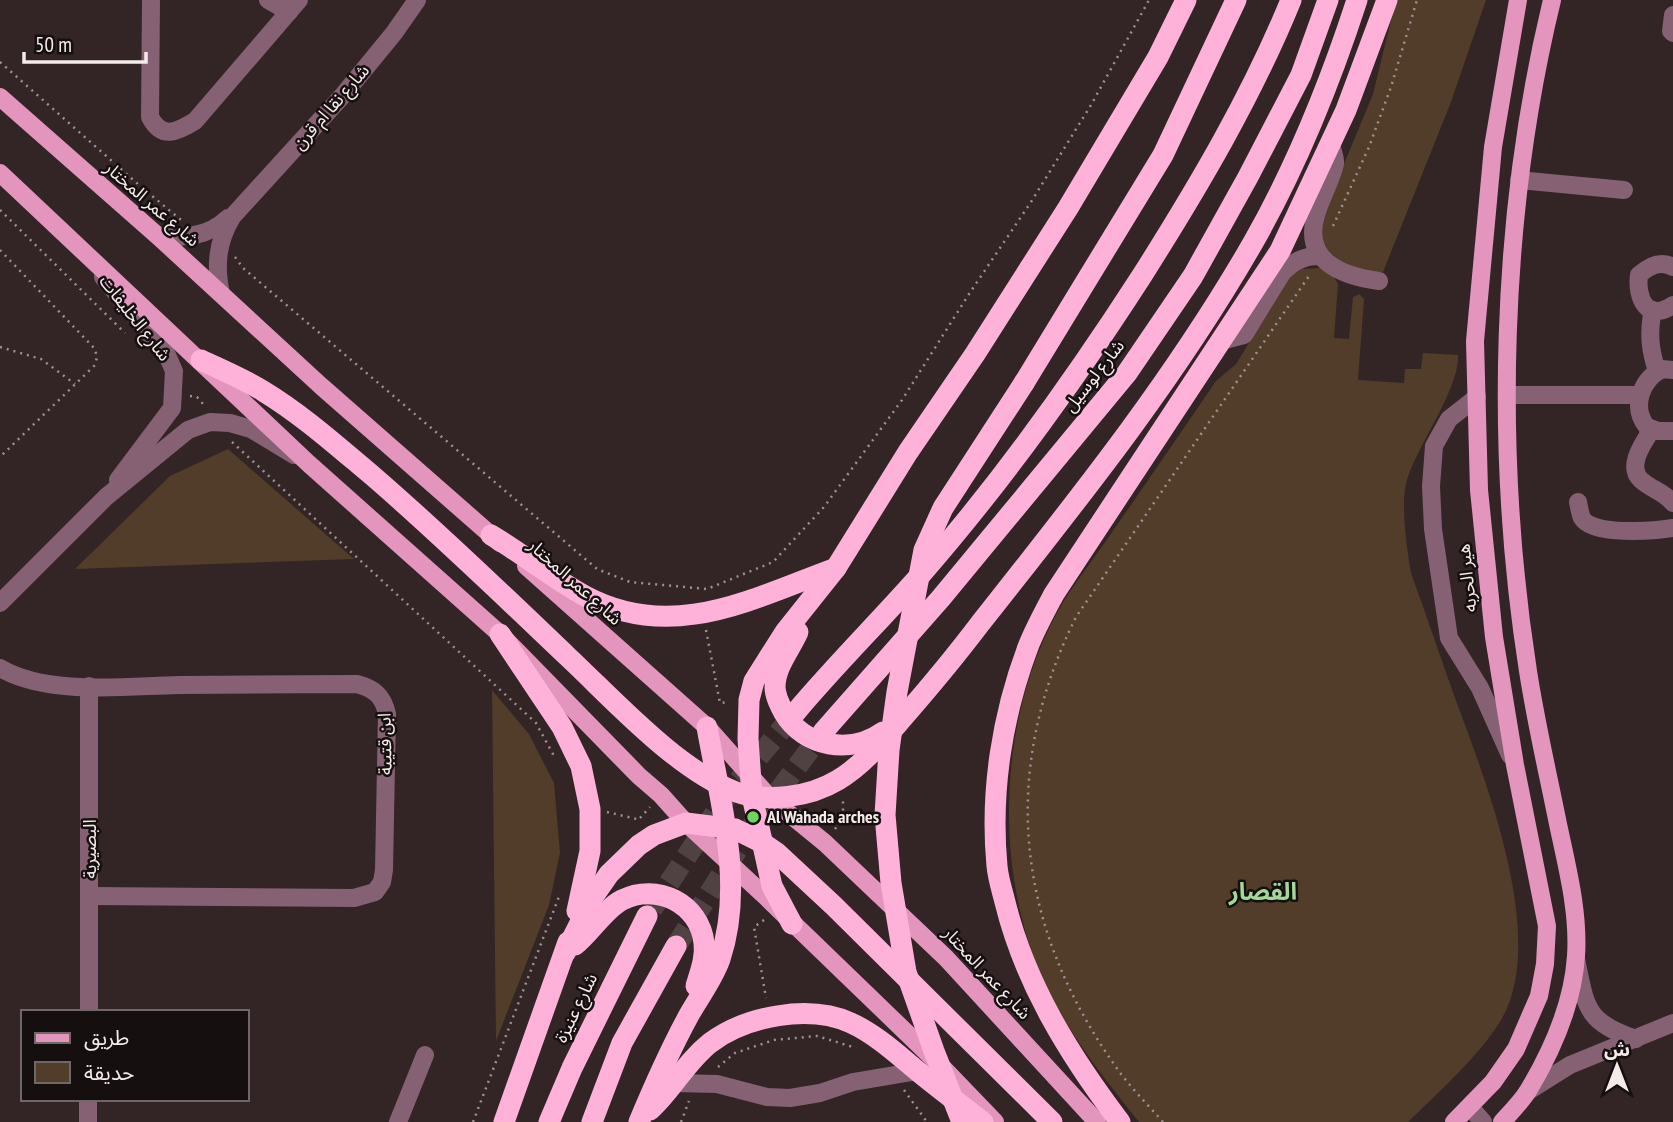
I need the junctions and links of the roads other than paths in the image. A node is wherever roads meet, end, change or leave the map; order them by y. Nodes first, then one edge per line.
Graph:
1 (151, 0) edge
2 (268, 0) edge
3 (416, 0) edge
4 (1186, 0) edge
5 (1236, 0) edge
6 (1291, 0) edge
7 (1328, 0) edge
8 (1357, 0) edge
9 (1387, 0) edge
10 (1552, 0) edge
11 (294, 6) edge
12 (1517, 7) edge
13 (1673, 15) edge
14 (1547, 20) junction
15 (1673, 33) edge
16 (0, 97) edge
17 (1331, 143) junction
18 (0, 173) edge
19 (1519, 180) junction
20 (1624, 190) dead end
21 (238, 209) junction
22 (159, 237) junction
23 (81, 248) junction
24 (1319, 256) junction
25 (1673, 267) edge
26 (1380, 281) dead end
27 (221, 294) junction
28 (1673, 305) edge
29 (1653, 310) junction
30 (1221, 341) junction
31 (201, 360) junction
32 (1665, 371) edge
33 (1508, 395) junction
34 (1640, 395) junction
35 (1477, 397) junction
36 (1652, 429) junction
37 (1673, 431) edge
38 (309, 464) junction
39 (106, 497) junction
40 (1578, 502) dead end
41 (1673, 503) edge
42 (1673, 528) edge
43 (491, 535) junction
44 (836, 568) junction
45 (813, 598) junction
46 (0, 603) edge
47 (500, 634) junction
48 (0, 668) edge
49 (89, 686) junction
50 (795, 713) tunnel mouth
51 (902, 719) junction
52 (706, 727) junction
53 (823, 732) tunnel mouth
54 (1515, 765) junction
55 (719, 784) junction
56 (757, 791) junction
57 (686, 823) junction
58 (726, 827) junction
59 (761, 842) junction
60 (729, 863) junction
61 (90, 897) junction
62 (647, 916) tunnel mouth
63 (792, 924) junction
64 (676, 946) tunnel mouth
65 (565, 953) junction
66 (1576, 958) junction
67 (89, 1010) edge
68 (687, 1018) junction
69 (1673, 1023) edge
70 (1636, 1039) junction
71 (425, 1055) dead end
72 (918, 1071) junction
73 (675, 1083) junction
74 (1527, 1092) junction
75 (88, 1101) edge
76 (1470, 1107) junction
77 (640, 1120) edge
78 (88, 1122) edge
79 (398, 1122) edge
80 (504, 1122) edge
81 (549, 1122) edge
82 (592, 1122) edge
83 (962, 1122) edge
84 (983, 1122) edge
85 (995, 1122) edge
86 (1052, 1122) edge
87 (1097, 1122) edge
88 (1120, 1122) edge
89 (1454, 1122) edge
90 (1483, 1122) edge
91 (1502, 1122) edge

1 - 11 street
2 - 11 street
3 - 21 street, شارع نقا ام قرن
4 - 44 highway
5 - 83 highway, bridge
6 - 50 highway, شارع لوسيل
7 - 53 highway, شارع لوسيل
8 - 51 highway
9 - 17 highway
10 - 14 main road
12 - 14 main road
12 - 35 main road, هير الحربه
13 - 15 street
14 - 19 main road
16 - 22 main road, شارع عمر المختار
17 - 24 street
17 - 30 highway
18 - 23 main road
19 - 20 street
19 - 33 main road
21 - 22 street, شارع نقا ام قرن
21 - 27 street, شارع نقا ام قرن
22 - 27 main road, شارع عمر المختار
23 - 31 main road
23 - 39 street, شارع الخليفات
24 - 26 street
24 - 30 street
25 - 29 street
27 - 43 main road, شارع عمر المختار
28 - 29 street
29 - 32 street
30 - 88 highway
31 - 38 main road
31 - 55 highway
32 - 34 street
33 - 34 street
33 - 35 main road
33 - 66 main road
34 - 36 street
35 - 54 main road, هير الحربه
35 - 54 street
36 - 37 street
36 - 41 street
38 - 39 street
38 - 47 main road
39 - 46 street
40 - 42 street
43 - 44 highway
43 - 52 main road, شارع عمر المختار
44 - 45 highway
45 - 51 highway
45 - 56 highway
47 - 57 main road
47 - 65 highway
48 - 49 street, ابن قتيبة
49 - 61 street, البصيرية
49 - 61 street, ابن قتيبة
51 - 56 highway
52 - 55 highway
52 - 56 main road, شارع عمر المختار
54 - 76 main road, هير الحربه
55 - 56 highway
55 - 58 highway
56 - 59 highway
56 - 87 main road, شارع عمر المختار
57 - 58 highway
57 - 60 main road
57 - 65 highway
58 - 59 highway
58 - 60 highway
59 - 63 highway
59 - 86 highway
60 - 63 main road
60 - 68 highway
61 - 67 street, البصيرية
62 - 81 highway, شارع عنيزة
63 - 85 main road
64 - 82 highway
65 - 68 highway
65 - 80 highway
66 - 70 street
66 - 74 main road
68 - 77 highway
69 - 70 street
70 - 74 street
71 - 79 street
72 - 73 street
72 - 73 highway
72 - 84 highway
73 - 77 highway
74 - 91 main road
75 - 78 street
76 - 89 main road, هير الحربه
76 - 90 street

